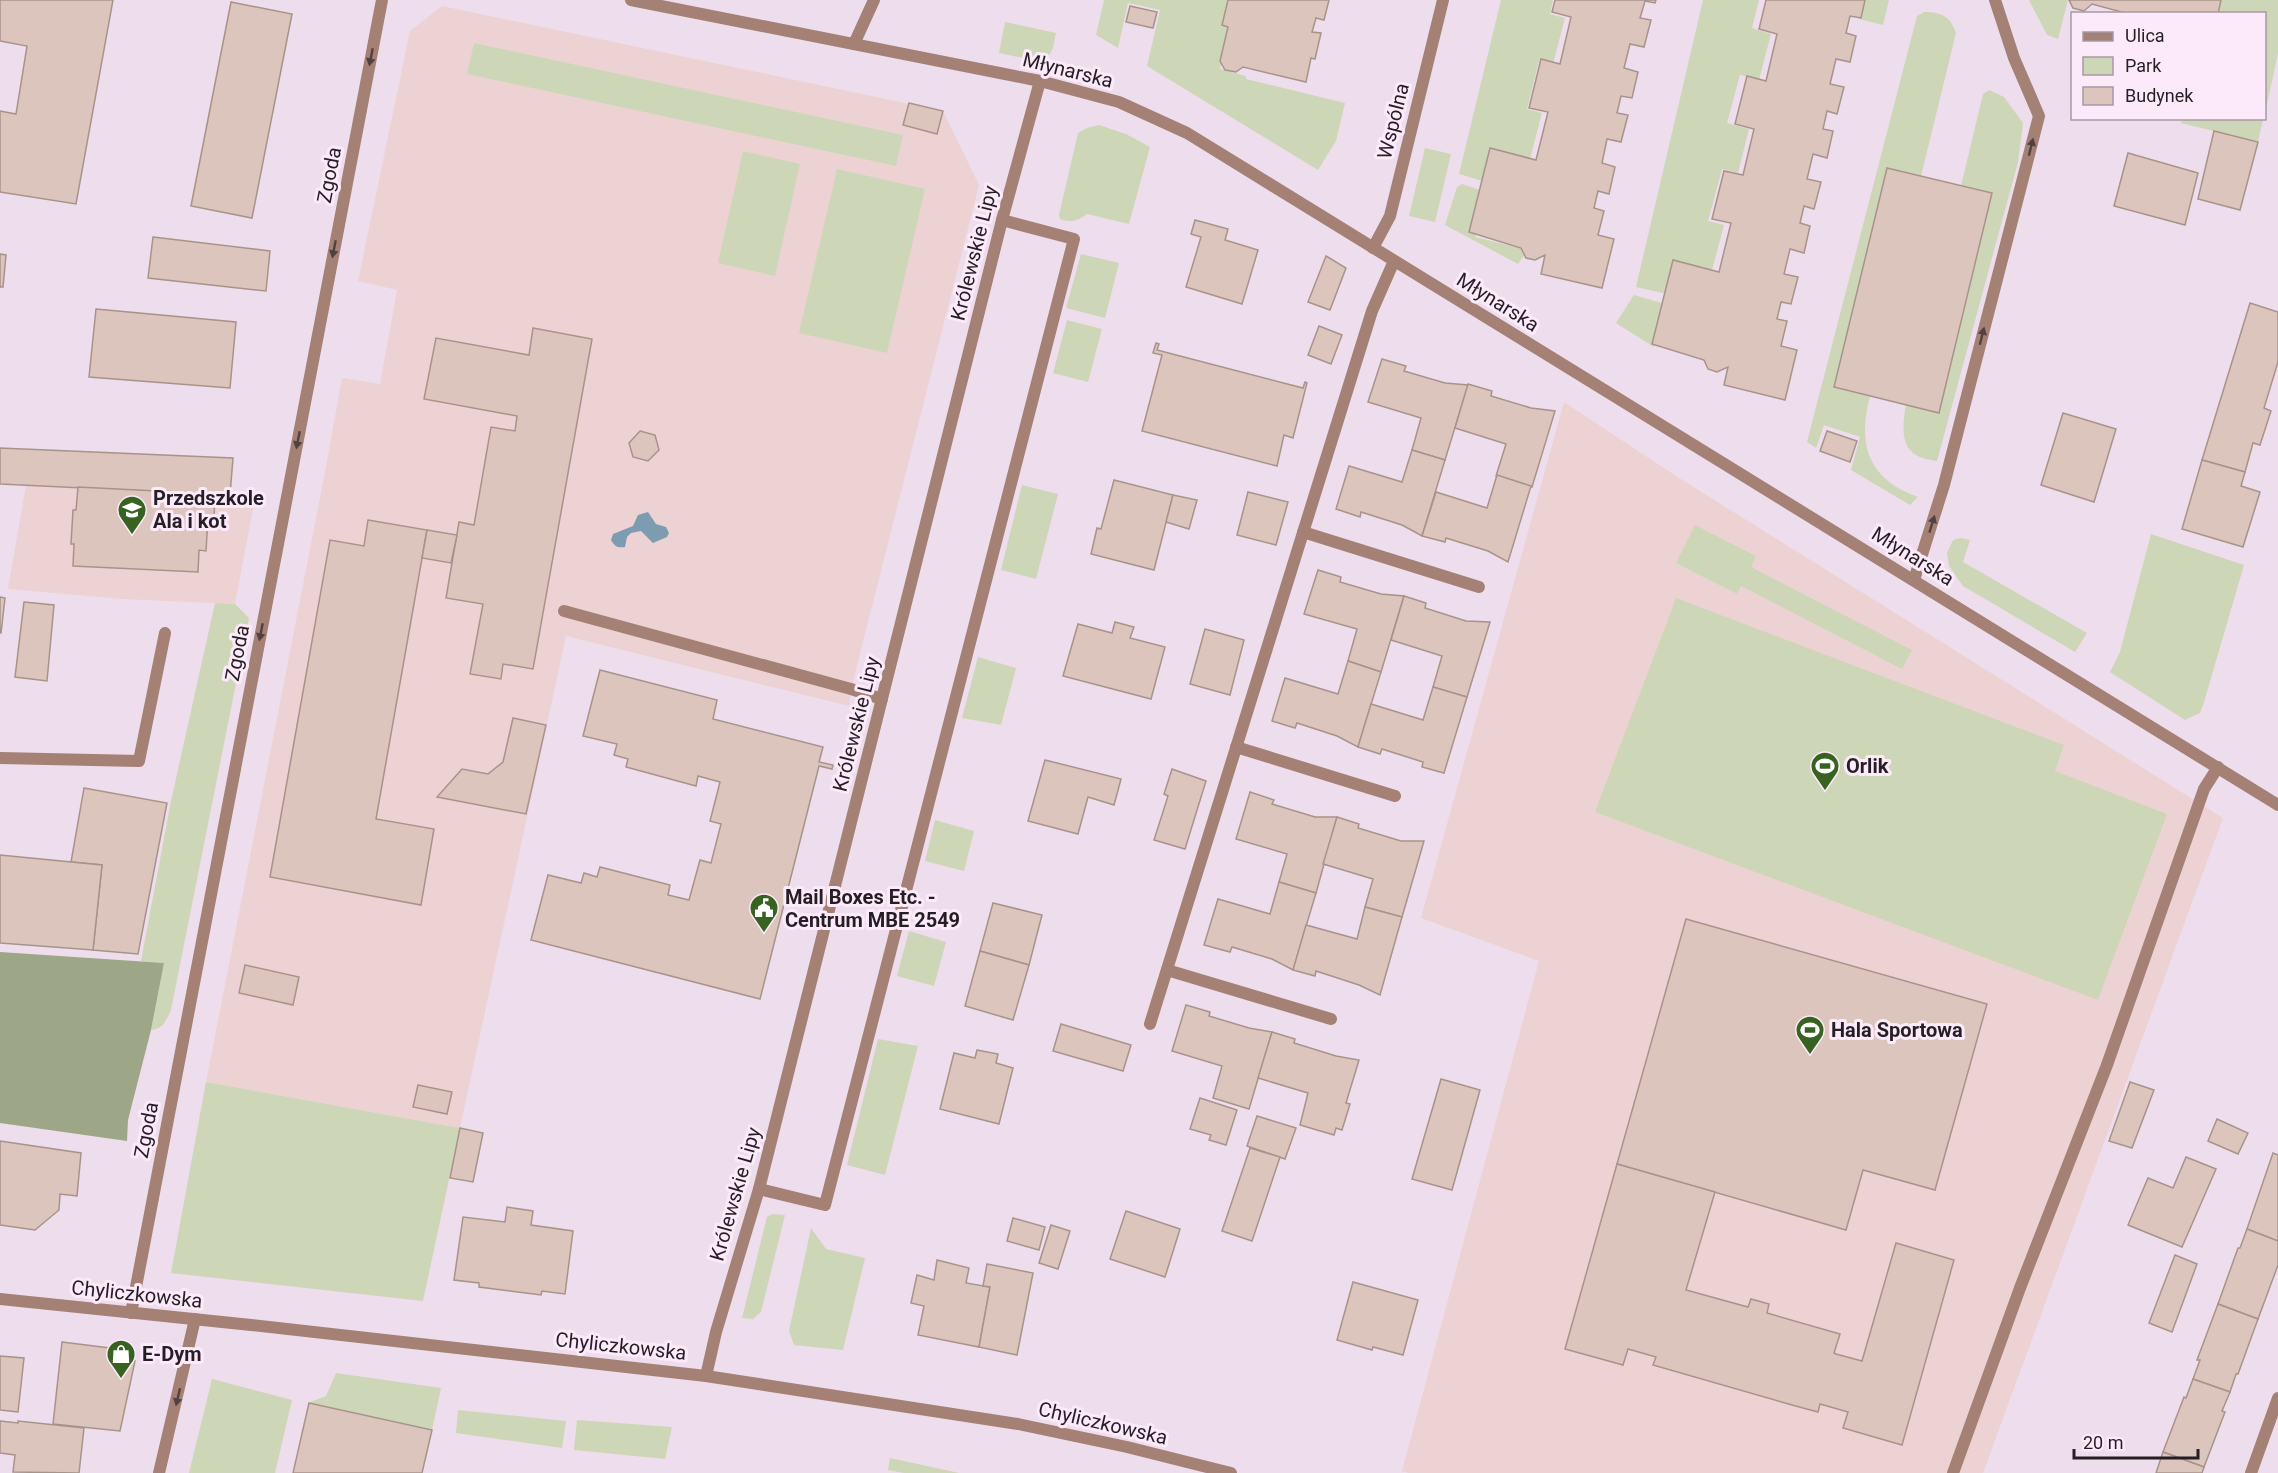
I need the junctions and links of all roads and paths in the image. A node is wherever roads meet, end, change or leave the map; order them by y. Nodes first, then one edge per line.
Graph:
1 (382, 0) edge
2 (632, 0) edge
3 (874, 0) edge
4 (1443, 0) edge
5 (1995, 0) edge
6 (854, 44) junction
7 (1040, 81) junction
8 (1002, 220) junction
9 (1373, 248) junction
10 (1394, 261) junction
11 (1304, 532) junction
12 (1914, 580) junction
13 (1479, 587) dead end
14 (564, 611) dead end
15 (165, 633) dead end
16 (882, 699) junction
17 (1236, 747) junction
18 (0, 758) edge
19 (2218, 767) junction
20 (1395, 796) dead end
21 (2278, 805) edge
22 (1167, 970) junction
23 (1331, 1019) dead end
24 (1150, 1024) dead end
25 (759, 1189) junction
26 (0, 1299) edge
27 (131, 1313) junction
28 (195, 1319) junction
29 (706, 1376) junction
30 (2278, 1398) edge
31 (159, 1473) edge
32 (1231, 1473) edge
33 (1953, 1473) edge
34 (2251, 1473) edge

1 -> 27 street, Zgoda
2 - 6 street, Młynarska
3 - 6 street
4 - 9 street, Wspólna
12 -> 5 street
6 - 7 street, Młynarska
7 - 8 street, Królewskie Lipy
7 - 9 street, Młynarska
8 - 16 street, Królewskie Lipy
8 - 25 street
9 - 10 street, Młynarska
10 - 11 street
10 - 12 street, Młynarska
11 - 13 street
11 - 17 street
12 - 19 street, Młynarska
14 - 16 street
15 - 18 street
16 - 25 street, Królewskie Lipy
17 - 20 street
17 - 22 street
19 - 21 street, Młynarska
19 - 33 street
22 - 23 street
22 - 24 street
25 - 29 street, Królewskie Lipy
26 - 27 street, Chyliczkowska
27 - 28 street, Chyliczkowska
28 - 29 street, Chyliczkowska
28 -> 31 street
29 - 32 street, Chyliczkowska
30 - 34 street

